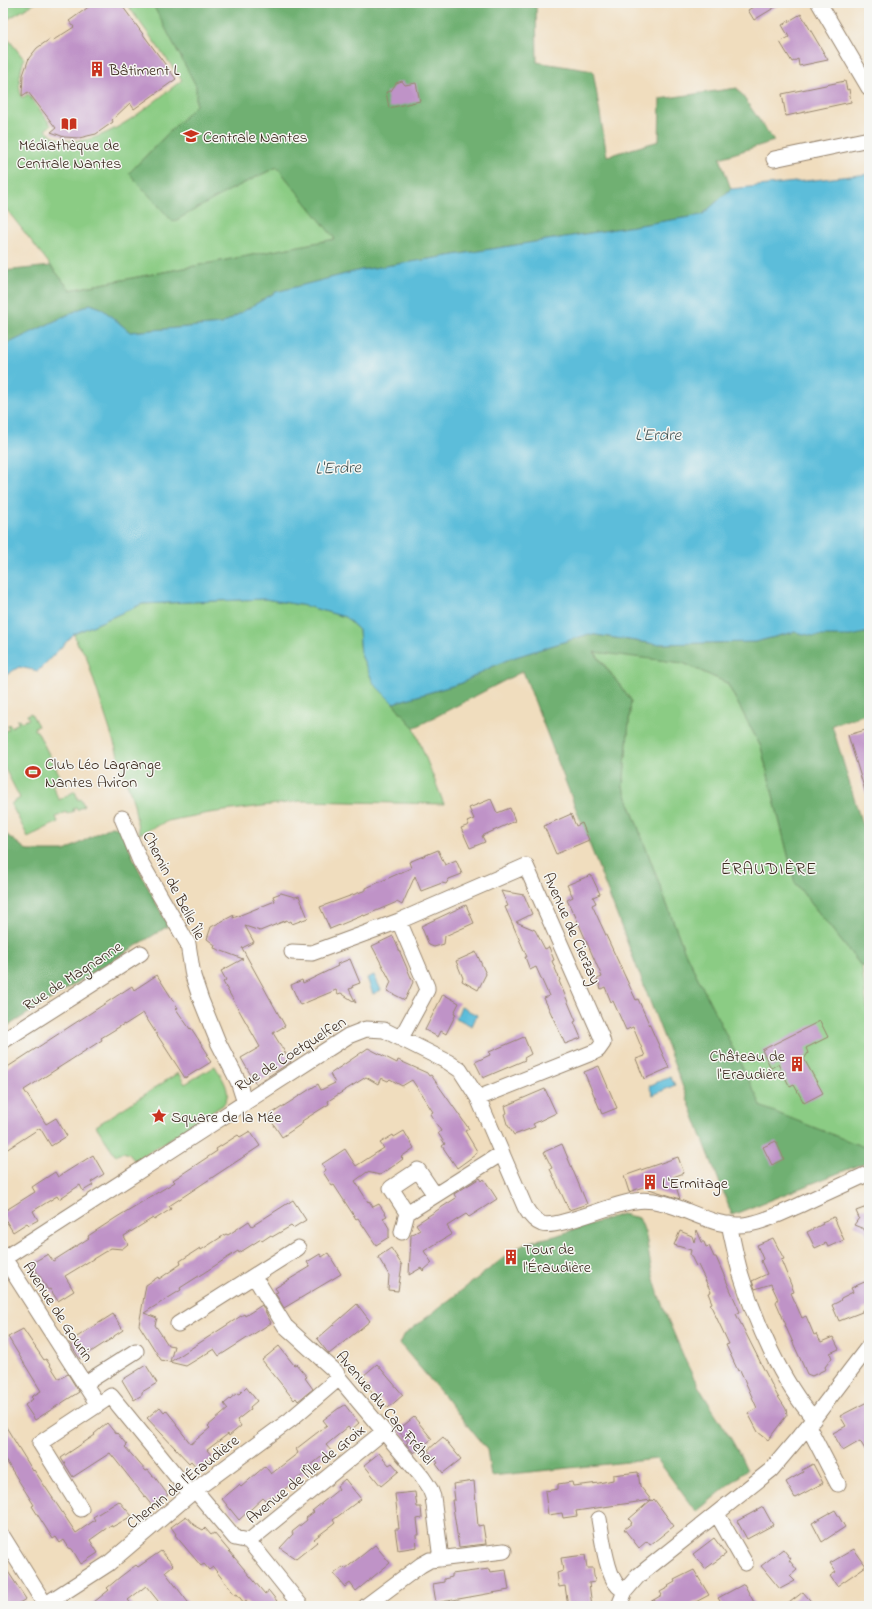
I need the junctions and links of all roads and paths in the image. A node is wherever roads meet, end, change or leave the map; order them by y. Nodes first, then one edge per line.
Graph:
1 (819, 3) edge
2 (869, 88) edge
3 (869, 139) edge
4 (774, 159) dead end
5 (122, 818) dead end
6 (399, 921) junction
7 (292, 952) dead end
8 (141, 953) dead end
9 (401, 1038) junction
10 (3, 1041) edge
11 (478, 1098) junction
12 (245, 1103) junction
13 (502, 1153) junction
14 (869, 1173) edge
15 (435, 1195) junction
16 (408, 1213) junction
17 (729, 1224) junction
18 (402, 1232) dead end
19 (298, 1248) dead end
20 (4, 1258) edge
21 (254, 1276) junction
22 (178, 1324) dead end
23 (869, 1346) edge
24 (136, 1351) dead end
25 (339, 1378) junction
26 (84, 1384) junction
27 (98, 1405) junction
28 (811, 1423) junction
29 (383, 1432) junction
30 (838, 1484) dead end
31 (193, 1492) junction
32 (81, 1509) dead end
33 (717, 1514) junction
34 (599, 1519) dead end
35 (3, 1537) edge
36 (249, 1541) junction
37 (504, 1551) dead end
38 (441, 1559) junction
39 (745, 1563) dead end
40 (625, 1591) junction
41 (45, 1606) edge
42 (301, 1606) edge
43 (366, 1606) edge
44 (619, 1606) edge

1 - 2 street
3 - 4 street
5 - 12 street, Chemin de Belle Île
6 - 7 street, Avenue de Cierzay
6 - 9 street
6 - 11 street, Avenue de Cierzay
8 - 10 street, Rue de Magnanne
9 - 11 street, Rue de Coetquelfen
9 - 12 street, Rue de Coetquelfen
11 - 13 street, Rue de Coetquelfen
12 - 20 street, Rue de Coetquelfen
13 - 15 street
13 - 17 street, Rue de Coetquelfen
14 - 17 street
15 - 16 street
15 - 16 street
16 - 18 street
17 - 28 street
19 - 21 street
20 - 26 street, Avenue de Gourin
21 - 22 street
21 - 25 street, Avenue du Cap Fréhel
23 - 28 street
24 - 26 street, Avenue de Gourin
25 - 29 street, Avenue du Cap Fréhel
25 - 31 street, Chemin de l'Éraudière
26 - 27 street, Avenue de Gourin
27 - 31 street
27 - 32 street
28 - 30 street
28 - 33 street
29 - 36 street, Avenue de l'Île de Groix
29 - 38 street, Avenue du Cap Fréhel
31 - 36 street
31 - 41 street, Chemin de l'Éraudière
33 - 39 street
33 - 40 street
34 - 40 street
35 - 41 street
36 - 42 street
37 - 38 street
38 - 43 street
40 - 44 street

